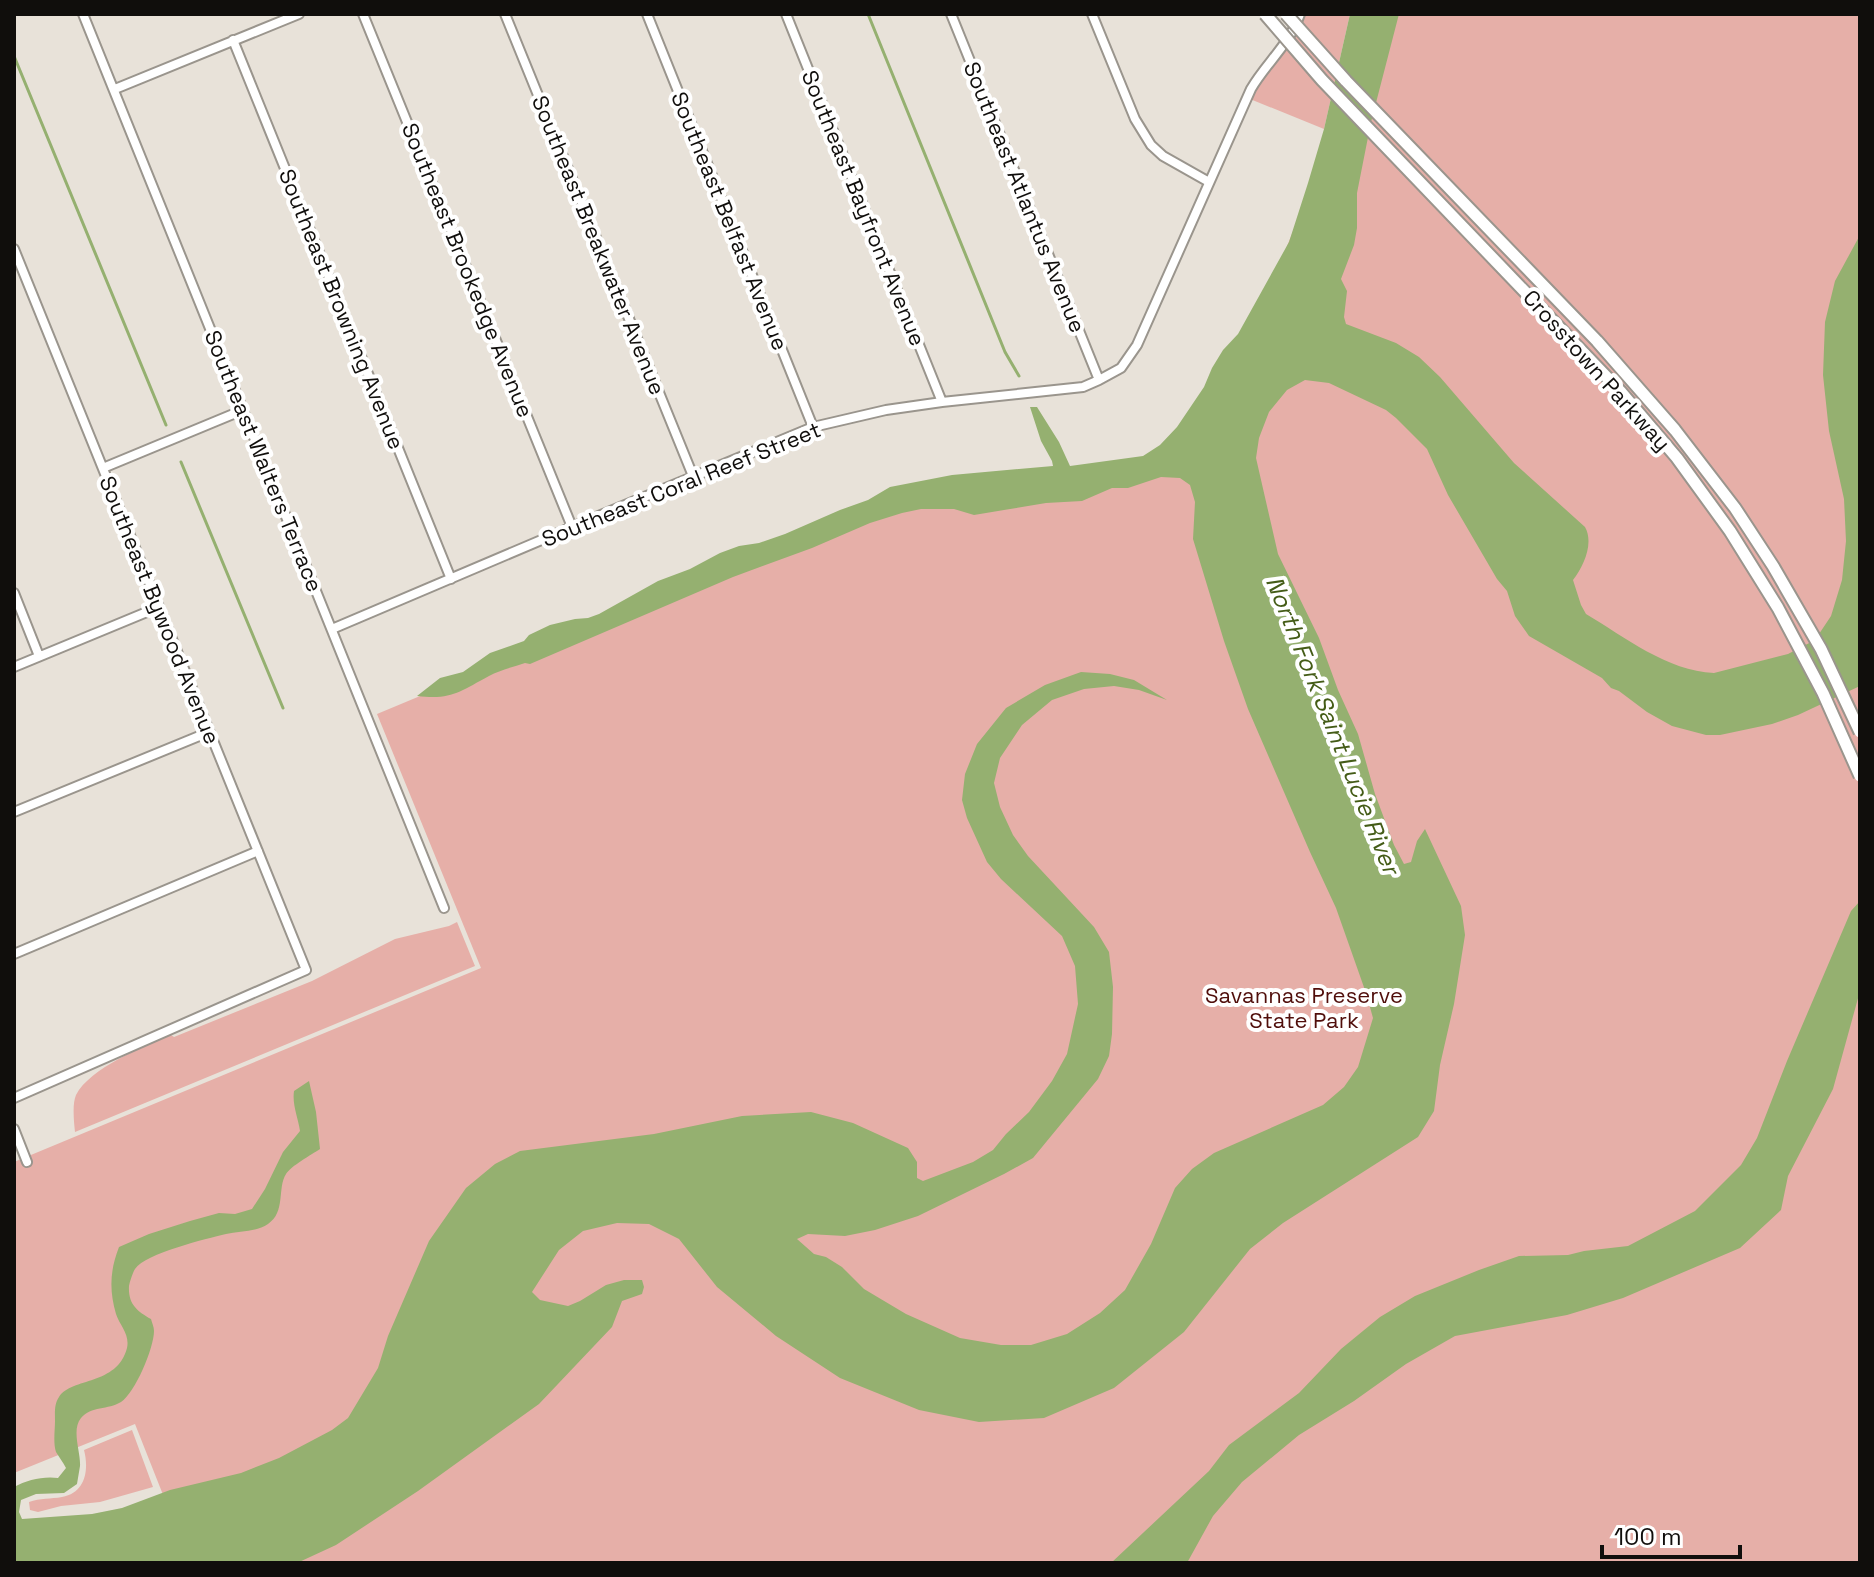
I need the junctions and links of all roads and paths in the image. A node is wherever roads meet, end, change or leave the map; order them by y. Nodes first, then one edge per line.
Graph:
1 (83, 14) edge
2 (299, 14) edge
3 (363, 14) edge
4 (505, 14) edge
5 (647, 14) edge
6 (786, 14) edge
7 (951, 14) edge
8 (1092, 14) edge
9 (1265, 14) edge
10 (1286, 14) edge
11 (1300, 14) edge
12 (233, 40) junction
13 (115, 89) junction
14 (1209, 182) junction
15 (14, 249) edge
16 (1099, 380) junction
17 (942, 402) junction
18 (243, 410) junction
19 (813, 427) junction
20 (103, 468) junction
21 (693, 476) junction
22 (572, 527) junction
23 (451, 579) junction
24 (14, 593) edge
25 (159, 607) junction
26 (332, 629) junction
27 (39, 656) junction
28 (14, 667) edge
29 (209, 732) junction
30 (1860, 732) edge
31 (1860, 776) edge
32 (14, 812) edge
33 (258, 851) junction
34 (444, 908) dead end
35 (14, 954) edge
36 (14, 1098) edge
37 (14, 1129) edge
38 (27, 1162) dead end

1 - 13 street, Southeast Walters Terrace
2 - 12 street
3 - 22 street, Southeast Brookedge Avenue
4 - 21 street, Southeast Breakwater Avenue
5 - 19 street, Southeast Belfast Avenue
6 - 17 street, Southeast Bayfront Avenue
7 - 16 street, Southeast Atlantus Avenue
8 - 14 street
9 - 31 main road, Crosstown Parkway, bridge
10 - 30 main road, Crosstown Parkway, bridge
11 - 14 street, Southeast Coral Reef Street
12 - 13 street
12 - 23 street, Southeast Browning Avenue
13 - 18 street, Southeast Walters Terrace
14 - 16 street, Southeast Coral Reef Street
15 - 20 street, Southeast Bywood Avenue
16 - 17 street, Southeast Coral Reef Street
17 - 19 street, Southeast Coral Reef Street
18 - 20 street
18 - 26 street, Southeast Walters Terrace
19 - 21 street, Southeast Coral Reef Street
20 - 25 street, Southeast Bywood Avenue
21 - 22 street, Southeast Coral Reef Street
22 - 23 street, Southeast Coral Reef Street
23 - 26 street, Southeast Coral Reef Street
24 - 27 street
25 - 27 street
25 - 29 street, Southeast Bywood Avenue
26 - 34 street, Southeast Walters Terrace
27 - 28 street
29 - 32 street
29 - 33 street, Southeast Bywood Avenue
33 - 35 street
33 - 36 street, Southeast Bywood Avenue
37 - 38 street

